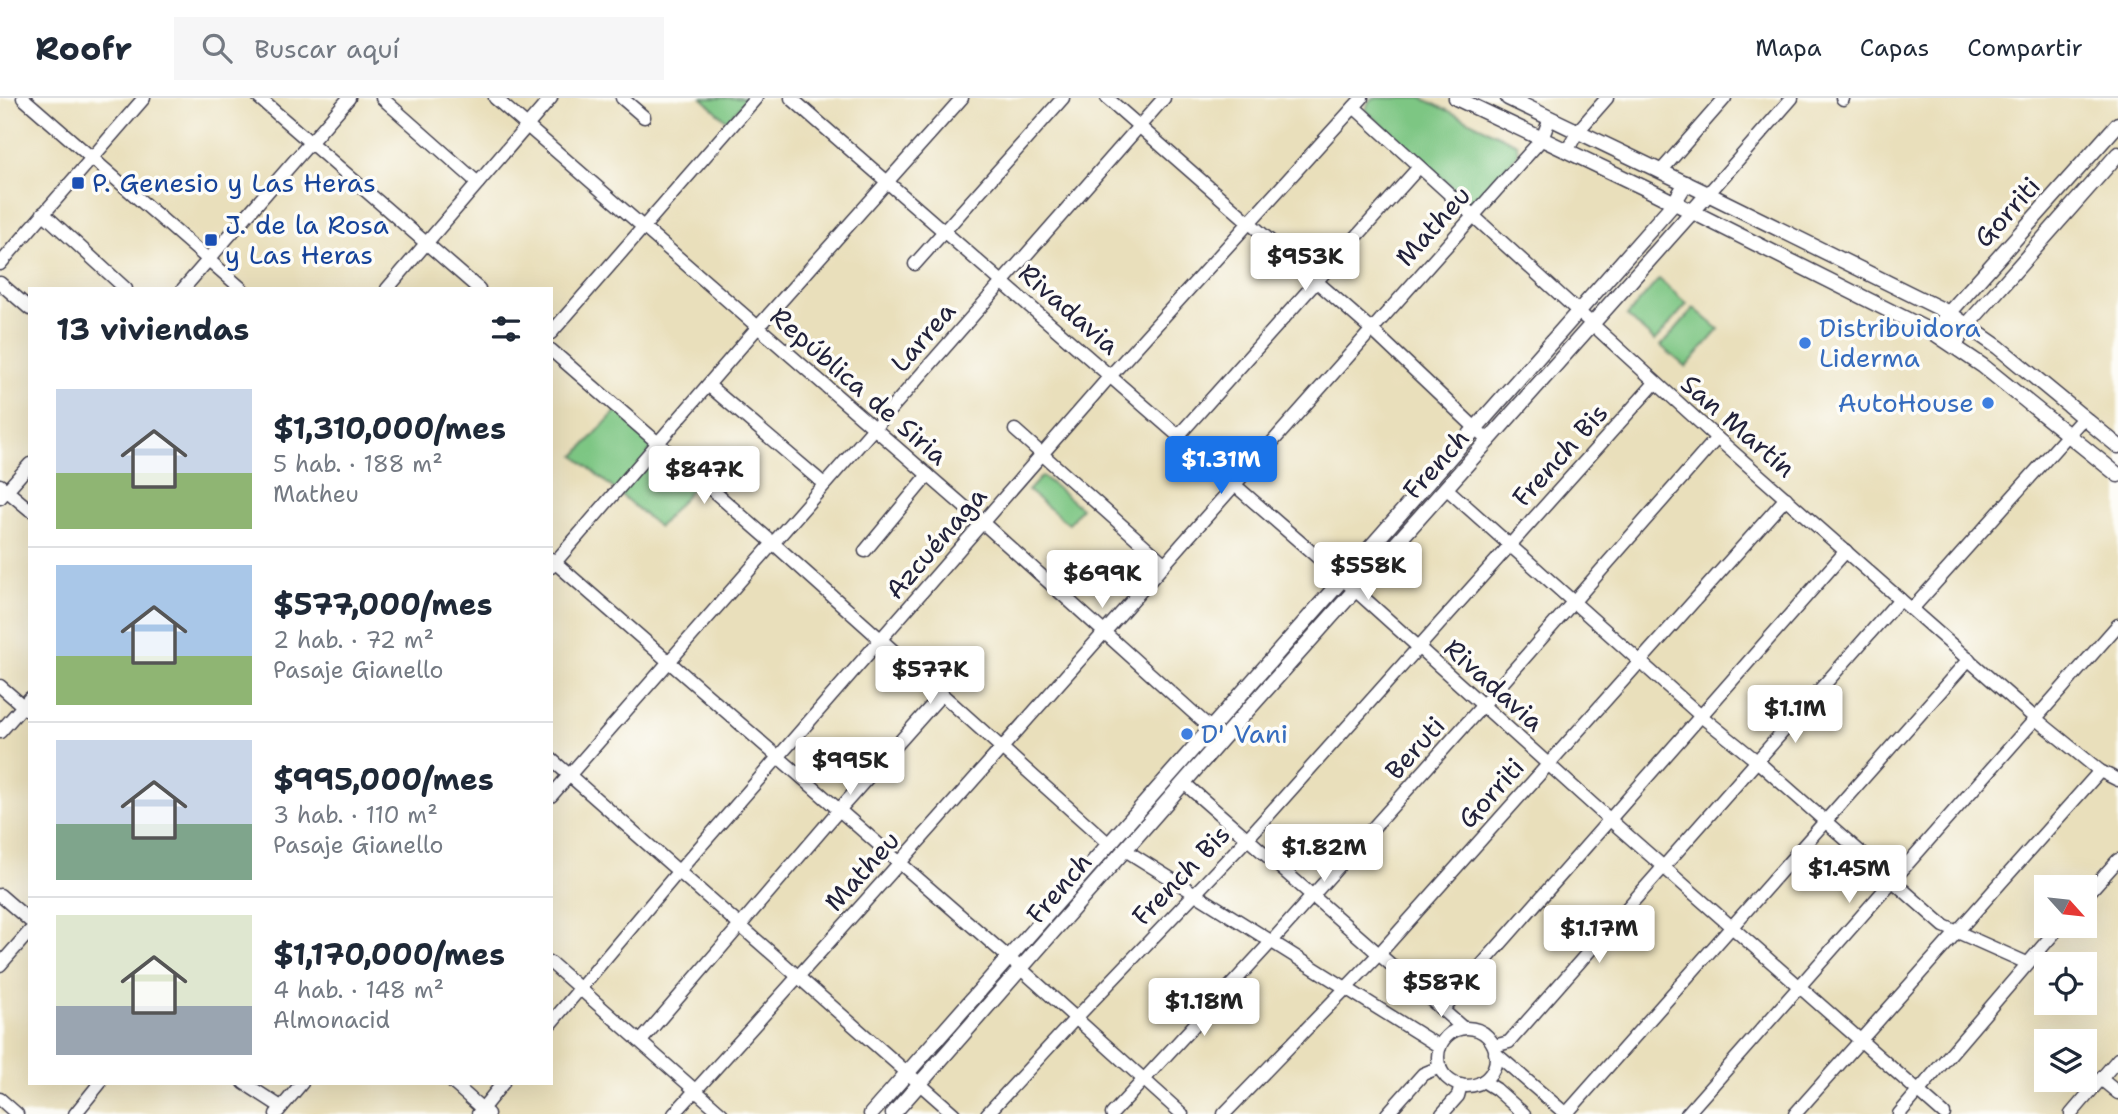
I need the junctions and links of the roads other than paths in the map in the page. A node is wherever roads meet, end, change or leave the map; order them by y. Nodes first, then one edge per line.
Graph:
1 (23, 98) edge
2 (144, 98) edge
3 (259, 98) edge
4 (349, 98) edge
5 (382, 98) edge
6 (495, 98) edge
7 (551, 98) edge
8 (622, 98) edge
9 (756, 98) edge
10 (791, 98) edge
11 (962, 98) edge
12 (1063, 98) edge
13 (1107, 98) edge
14 (1164, 98) edge
15 (1456, 98) edge
16 (1508, 98) edge
17 (1606, 98) edge
18 (1725, 98) edge
19 (1792, 98) edge
20 (1358, 103) edge
21 (644, 117) dead end
22 (1550, 118) junction
23 (2118, 124) edge
24 (527, 125) junction
25 (1139, 126) junction
26 (1578, 131) junction
27 (1542, 139) junction
28 (310, 143) junction
29 (1567, 151) junction
30 (2118, 154) edge
31 (92, 157) junction
32 (1419, 167) junction
33 (1661, 171) junction
34 (478, 183) junction
35 (887, 183) junction
36 (1686, 183) junction
37 (1708, 194) junction
38 (1674, 204) junction
39 (43, 213) junction
40 (1693, 213) junction
41 (1473, 216) junction
42 (1249, 221) junction
43 (643, 228) junction
44 (943, 232) junction
45 (425, 244) junction
46 (209, 260) junction
47 (0, 264) edge
48 (915, 264) dead end
49 (1317, 281) junction
50 (1002, 282) junction
51 (0, 284) edge
52 (124, 287) edge
53 (185, 287) edge
54 (241, 287) edge
55 (389, 287) edge
56 (477, 287) edge
57 (28, 307) edge
58 (1579, 312) junction
59 (1949, 313) junction
60 (1592, 324) junction
61 (1968, 324) junction
62 (757, 328) junction
63 (1372, 330) junction
64 (553, 331) edge
65 (1934, 333) junction
66 (1955, 345) junction
67 (553, 352) edge
68 (1111, 375) junction
69 (1655, 383) junction
70 (708, 385) junction
71 (2084, 417) junction
72 (874, 428) junction
73 (1476, 428) junction
74 (1015, 430) dead end
75 (2069, 433) junction
76 (1179, 435) junction
77 (1717, 438) junction
78 (1489, 441) junction
79 (658, 444) junction
80 (2118, 446) edge
81 (1043, 455) junction
82 (28, 466) edge
83 (928, 475) junction
84 (2118, 475) edge
85 (824, 484) junction
86 (1234, 485) junction
87 (1447, 489) junction
88 (2, 491) edge
89 (1786, 498) junction
90 (28, 509) edge
91 (983, 523) junction
92 (773, 543) junction
93 (1510, 546) junction
94 (865, 551) dead end
95 (1846, 551) junction
96 (553, 563) edge
97 (1164, 563) junction
98 (1343, 580) junction
99 (1355, 590) junction
100 (1900, 599) junction
101 (1573, 601) junction
102 (1912, 609) junction
103 (2118, 625) edge
104 (1104, 633) junction
105 (881, 640) junction
106 (1419, 648) junction
107 (1969, 659) junction
108 (1641, 660) junction
109 (669, 661) junction
110 (0, 686) edge
111 (942, 694) junction
112 (27, 705) edge
113 (1483, 705) junction
114 (1702, 716) junction
115 (2036, 719) junction
116 (0, 732) edge
117 (1217, 734) junction
118 (1002, 749) junction
119 (779, 757) junction
120 (553, 761) edge
121 (1758, 762) junction
122 (1549, 765) junction
123 (2100, 771) junction
124 (570, 775) junction
125 (2118, 780) edge
126 (1184, 783) junction
127 (553, 794) edge
128 (839, 810) junction
129 (1609, 819) junction
130 (1825, 821) junction
131 (1247, 839) junction
132 (1109, 844) junction
133 (1125, 850) junction
134 (2118, 860) edge
135 (900, 864) junction
136 (1663, 866) junction
137 (678, 873) junction
138 (1892, 882) junction
139 (2097, 883) edge
140 (1194, 894) junction
141 (0, 895) edge
142 (1313, 896) junction
143 (28, 919) edge
144 (740, 925) junction
145 (1732, 926) junction
146 (1957, 930) junction
147 (28, 933) edge
148 (2049, 938) edge
149 (1272, 941) junction
150 (1379, 954) junction
151 (1009, 958) junction
152 (2027, 963) junction
153 (0, 964) edge
154 (553, 965) edge
155 (1021, 969) junction
156 (798, 976) junction
157 (1800, 986) junction
158 (580, 988) junction
159 (1346, 988) junction
160 (1443, 1009) junction
161 (1075, 1019) junction
162 (553, 1021) edge
163 (1463, 1028) junction
164 (1860, 1040) junction
165 (641, 1041) junction
166 (1440, 1047) junction
167 (1494, 1049) junction
168 (2118, 1059) edge
169 (1440, 1067) junction
170 (906, 1074) junction
171 (2101, 1079) junction
172 (1143, 1080) junction
173 (1483, 1081) junction
174 (919, 1084) junction
175 (98, 1085) edge
176 (246, 1085) edge
177 (300, 1085) edge
178 (455, 1085) edge
179 (502, 1085) edge
180 (1461, 1085) junction
181 (696, 1090) junction
182 (1918, 1091) junction
183 (2118, 1093) edge
184 (0, 1100) edge
185 (278, 1111) edge
186 (483, 1112) edge
187 (1940, 1113) edge
188 (17, 1114) edge
189 (75, 1114) edge
190 (674, 1114) edge
191 (722, 1114) edge
192 (871, 1114) edge
193 (893, 1114) edge
194 (954, 1114) edge
195 (988, 1114) edge
196 (1112, 1114) edge
197 (1182, 1114) edge
198 (1224, 1114) edge
199 (1388, 1114) edge
200 (1442, 1114) edge
201 (1524, 1114) edge
202 (1566, 1114) edge
203 (1687, 1114) edge
204 (1795, 1114) edge
205 (1899, 1114) edge
206 (2071, 1114) edge

1 - 31 street
2 - 31 street
3 - 28 street
4 - 28 street
5 - 34 street
6 - 24 street, República de Siria
7 - 24 street
8 - 21 street
9 - 43 street
10 - 35 street, Rivadavia
11 - 35 street
12 - 44 street
13 - 25 street
14 - 25 street, Larrea
15 - 27 main road
16 - 22 main road
17 - 26 street
18 - 33 street
19 - 37 street, French
20 - 32 street, San Martín
20 - 42 street, Azcuénaga
22 - 26 main road
22 - 27 street, Matheu
23 - 59 main road, Gorriti
24 - 34 street
24 - 43 street, República de Siria
25 - 42 street
25 - 50 street, Larrea
26 - 29 street
26 - 33 main road
27 - 29 main road
27 - 41 street, Matheu
28 - 45 street
28 - 46 street
29 - 38 main road
30 - 61 main road, Gorriti
31 - 39 street
31 - 46 street
32 - 41 street, San Martín
32 - 49 street
33 - 36 main road
34 - 45 street
35 - 44 street, Rivadavia
35 - 62 street
36 - 37 main road
36 - 38 main road, French
37 - 40 main road, French
37 - 59 main road
38 - 40 main road
38 - 58 main road, French
39 - 47 street
39 - 52 street
40 - 60 main road, French
40 - 65 main road
41 - 58 street, San Martín
41 - 63 street, Matheu
42 - 49 street
42 - 68 street, Azcuénaga
43 - 62 street, República de Siria
43 - 64 street
44 - 48 street
44 - 50 street, Rivadavia
45 - 55 street
45 - 56 street
46 - 53 street
46 - 54 street
49 - 63 street
49 - 76 street
50 - 68 street, Rivadavia
50 - 72 street, Larrea
51 - 57 street
58 - 60 street, San Martín
58 - 73 main road, French
59 - 61 main road
59 - 65 main road, Gorriti
60 - 69 street, San Martín
60 - 78 main road, French
61 - 66 main road, Gorriti
61 - 71 main road
62 - 70 street
62 - 72 street, República de Siria
63 - 73 street
63 - 86 street, Matheu
65 - 66 main road
66 - 75 main road
67 - 79 street
68 - 76 street, Rivadavia
68 - 81 street, Azcuénaga
69 - 77 street, San Martín
69 - 93 street, French Bis
70 - 79 street
70 - 85 street
71 - 75 street
71 - 80 main road
72 - 83 street, República de Siria
72 - 85 street, Larrea
73 - 78 street
73 - 98 main road, French
74 - 81 street
75 - 84 main road
75 - 102 street
76 - 86 street, Rivadavia
77 - 89 street, San Martín
77 - 101 street, Beruti
78 - 87 main road, French
79 - 92 street
79 - 96 street
81 - 91 street, Azcuénaga
81 - 97 street
82 - 88 street
83 - 91 street, República de Siria
83 - 94 street
85 - 92 street, Larrea
86 - 97 street, Matheu
86 - 98 street, Rivadavia
87 - 93 street
87 - 99 main road, French
88 - 90 street
89 - 95 street, San Martín
89 - 108 street, Gorriti
91 - 104 street, República de Siria
91 - 105 street, Azcuénaga
92 - 105 street
92 - 109 street, Larrea
93 - 101 street
93 - 106 street, French Bis
95 - 100 street, San Martín
95 - 114 street
96 - 109 street
97 - 104 street, Matheu
98 - 99 street, Rivadavia
98 - 117 main road, French
99 - 106 street, Rivadavia
99 - 117 main road, French
100 - 102 street, San Martín
100 - 121 street
101 - 108 street
101 - 113 street, Beruti
102 - 107 street, San Martín
103 - 115 street
104 - 117 street, República de Siria
104 - 118 street, Matheu
105 - 111 street
105 - 119 street, Azcuénaga
106 - 113 street, Rivadavia
106 - 131 street, French Bis
107 - 115 street, San Martín
107 - 130 street
108 - 114 street
108 - 122 street, Gorriti
109 - 119 street
109 - 124 street, Larrea
110 - 112 street
111 - 118 street
111 - 128 street
112 - 116 street
113 - 122 street, Rivadavia
113 - 142 street, Beruti
114 - 121 street
114 - 129 street
115 - 123 street, San Martín
115 - 138 street
117 - 126 main road, French
117 - 132 main road, French
118 - 132 street
118 - 135 street, Matheu
119 - 128 street
119 - 137 street, Azcuénaga
120 - 124 street
121 - 130 street
121 - 136 street
122 - 129 street, Rivadavia
122 - 150 street, Gorriti
123 - 125 street, San Martín
123 - 146 street
124 - 127 street, Larrea
124 - 137 street
126 - 131 street
126 - 133 main road, French
128 - 135 street
128 - 144 street
129 - 136 street, Rivadavia
129 - 160 street
130 - 138 street
130 - 145 street
131 - 140 street, French Bis
131 - 142 street
132 - 151 main road, French
133 - 140 street
133 - 155 main road, French
134 - 139 street
135 - 151 street
135 - 156 street, Matheu
136 - 145 street, Rivadavia
136 - 167 street
137 - 144 street
137 - 158 street, Azcuénaga
138 - 146 street
138 - 157 street
140 - 149 street
140 - 161 street, French Bis
141 - 143 street
142 - 149 street, Beruti
142 - 150 street
144 - 156 street
144 - 165 street
145 - 157 street, Rivadavia
145 - 202 street
146 - 152 street
146 - 164 street
147 - 153 street
148 - 152 street
149 - 159 street
149 - 172 street, Beruti
150 - 159 street, Gorriti
150 - 160 street
151 - 155 street
151 - 170 main road, French
152 - 182 street
154 - 158 street
155 - 161 street
155 - 174 main road, French
156 - 170 street
156 - 181 street, Matheu
157 - 164 street, Rivadavia
157 - 203 street
158 - 162 street, Azcuénaga
158 - 165 street
159 - 166 street
159 - 198 street, Gorriti
160 - 163 street
161 - 172 street
161 - 195 street, French Bis
163 - 166 street
163 - 167 street
164 - 182 street, Rivadavia
164 - 204 street
165 - 181 street
166 - 169 street
167 - 173 street
167 - 202 street
168 - 171 street
169 - 180 street
169 - 199 street
170 - 174 street
170 - 192 main road, French
171 - 183 street
171 - 206 street
172 - 196 street, Beruti
172 - 197 street
173 - 180 street
173 - 201 street
174 - 193 main road, French
174 - 194 street
175 - 189 street
176 - 185 street
177 - 185 street
178 - 186 street
179 - 186 street
180 - 200 street
181 - 190 street, Matheu
181 - 191 street
182 - 187 street, Rivadavia
182 - 205 street
184 - 188 street

